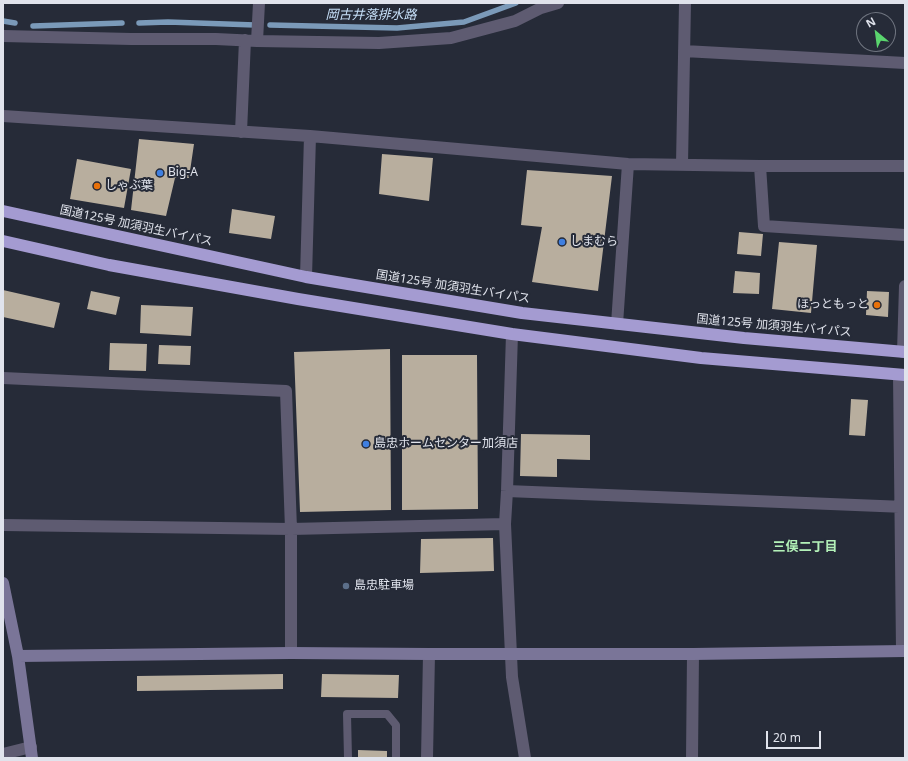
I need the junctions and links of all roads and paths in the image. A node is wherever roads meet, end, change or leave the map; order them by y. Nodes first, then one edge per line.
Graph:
1 (259, 3) edge
2 (558, 3) edge
3 (685, 3) edge
4 (258, 30) junction
5 (3, 36) edge
6 (245, 40) junction
7 (684, 51) junction
8 (905, 63) edge
9 (3, 116) edge
10 (241, 132) junction
11 (310, 136) junction
12 (628, 164) junction
13 (682, 164) junction
14 (760, 166) junction
15 (905, 166) edge
16 (3, 211) edge
17 (905, 235) edge
18 (3, 241) edge
19 (306, 277) junction
20 (905, 286) edge
21 (617, 324) junction
22 (512, 334) junction
23 (904, 352) edge
24 (902, 375) edge
25 (3, 378) edge
26 (507, 491) junction
27 (902, 507) edge
28 (505, 524) junction
29 (3, 525) edge
30 (291, 529) junction
31 (3, 583) edge
32 (904, 651) edge
33 (291, 653) junction
34 (511, 653) junction
35 (429, 654) junction
36 (693, 654) junction
37 (18, 656) junction
38 (31, 752) edge
39 (3, 754) edge
40 (348, 758) edge
41 (396, 758) edge
42 (427, 758) edge
43 (525, 758) edge
44 (692, 758) edge

1 - 4 street
2 - 4 street
3 - 7 street
4 - 6 street
5 - 6 street
6 - 10 street
7 - 8 street
7 - 13 street
9 - 10 street
10 - 11 street
11 - 12 street
11 - 19 street
12 - 13 street
12 - 21 street
13 - 14 street
14 - 15 street
14 - 17 street
16 - 19 highway, 国道125号 加須羽生バイパス
18 - 22 highway
19 - 21 highway, 国道125号 加須羽生バイパス
20 - 23 street
21 - 23 highway, 国道125号 加須羽生バイパス
22 - 24 highway
22 - 26 street
24 - 27 street
25 - 30 street
26 - 27 street
26 - 28 street
27 - 32 street
28 - 30 street
28 - 34 street
29 - 30 street
30 - 33 street
31 - 37 street
32 - 36 street
33 - 35 street
33 - 37 street
34 - 35 street
34 - 36 street
34 - 43 street
35 - 42 street
36 - 44 street
37 - 38 street
38 - 39 street
40 - 41 lane

